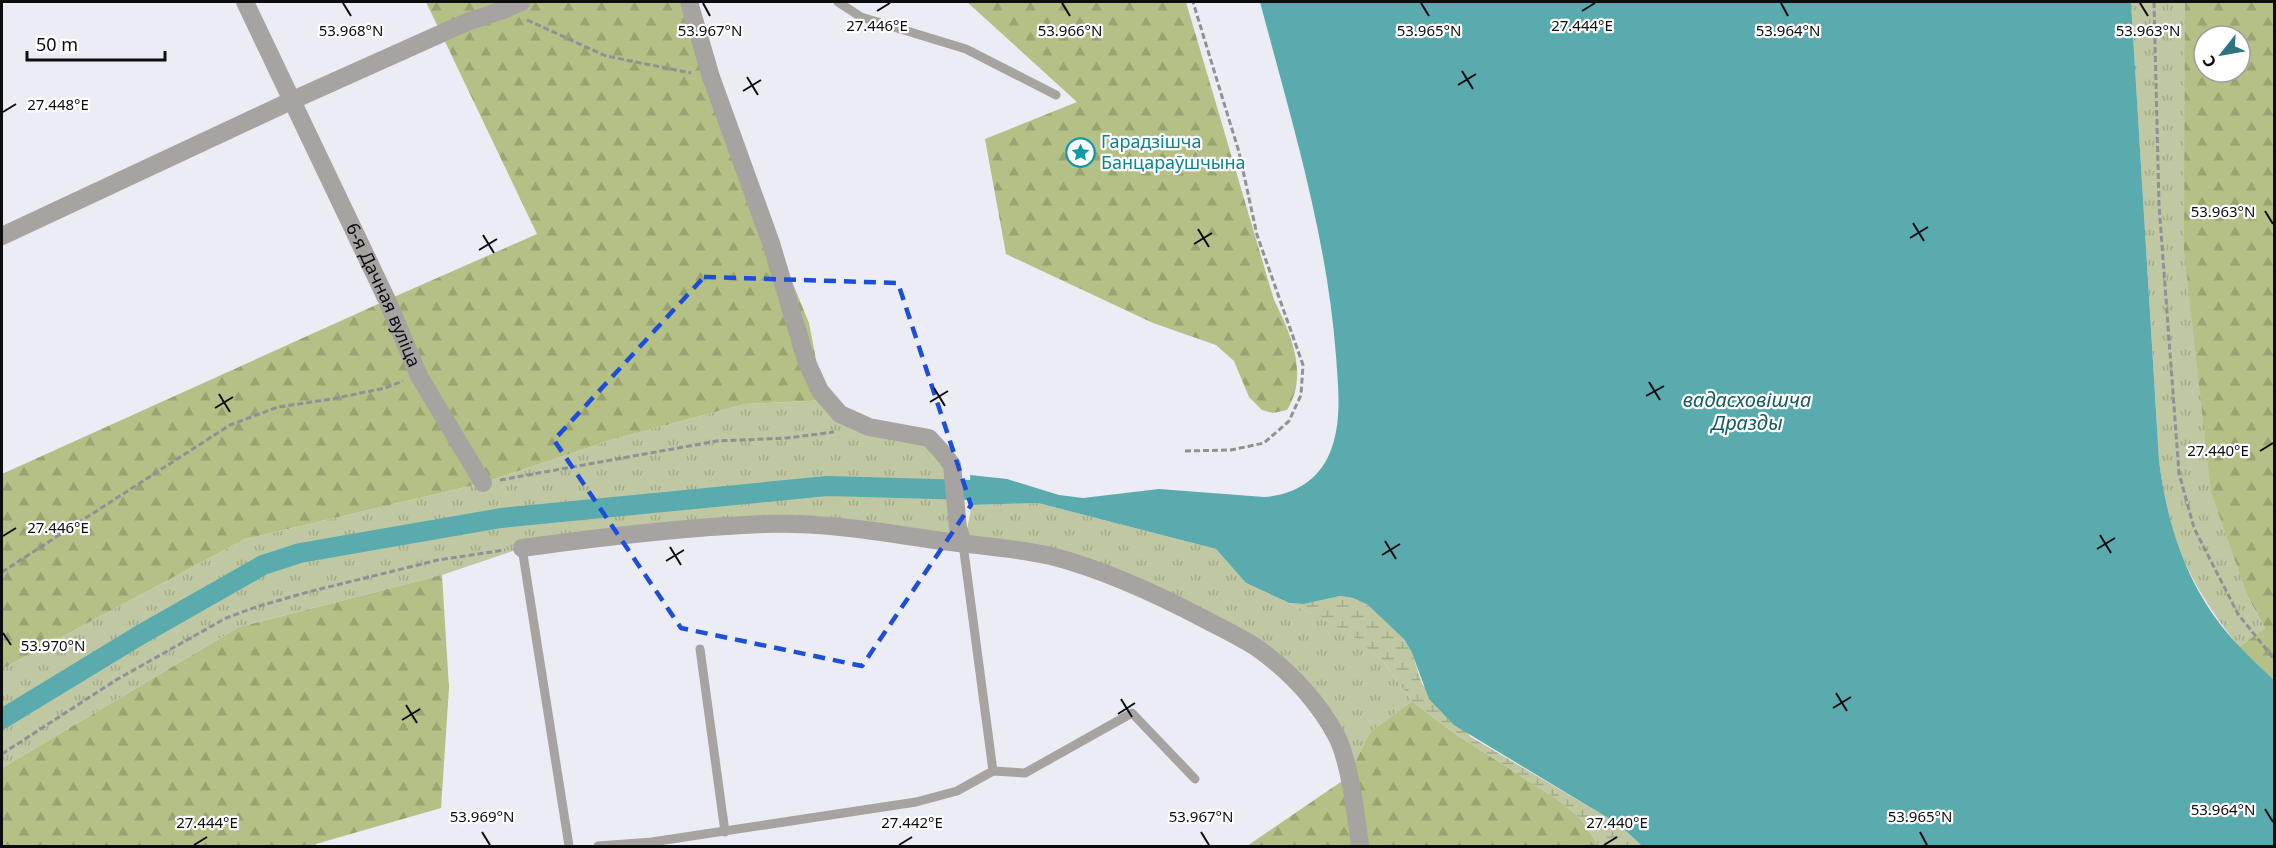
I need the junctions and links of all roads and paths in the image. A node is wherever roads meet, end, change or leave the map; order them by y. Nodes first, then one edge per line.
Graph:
1 (245, 2) edge
2 (521, 2) edge
3 (689, 2) edge
4 (838, 2) edge
5 (1193, 2) edge
6 (2154, 2) edge
7 (503, 10) junction
8 (711, 76) junction
9 (1056, 95) dead end
10 (293, 100) junction
11 (2, 236) edge
12 (419, 376) junction
13 (834, 432) dead end
14 (1185, 451) dead end
15 (483, 483) joint
16 (961, 536) junction
17 (522, 548) junction
18 (2, 572) edge
19 (700, 649) dead end
20 (2274, 659) edge
21 (2, 754) edge
22 (993, 771) junction
23 (1196, 779) dead end
24 (725, 832) junction
25 (569, 846) edge
26 (598, 846) edge
27 (1360, 846) edge

1 - 10 street, 6-я Дачная вуліца
2 - 7 street
3 - 8 street
4 - 9 lane
5 - 14 path
6 - 20 path
7 - 8 path
7 - 10 street
8 - 16 street
10 - 11 street
10 - 12 street, 6-я Дачная вуліца
12 - 15 street, 6-я Дачная вуліца
12 - 18 path
13 - 15 path
16 - 17 street
16 - 22 lane
16 - 27 street
17 - 21 path
17 - 25 lane
19 - 24 lane
22 - 23 lane
22 - 24 lane
24 - 26 lane

